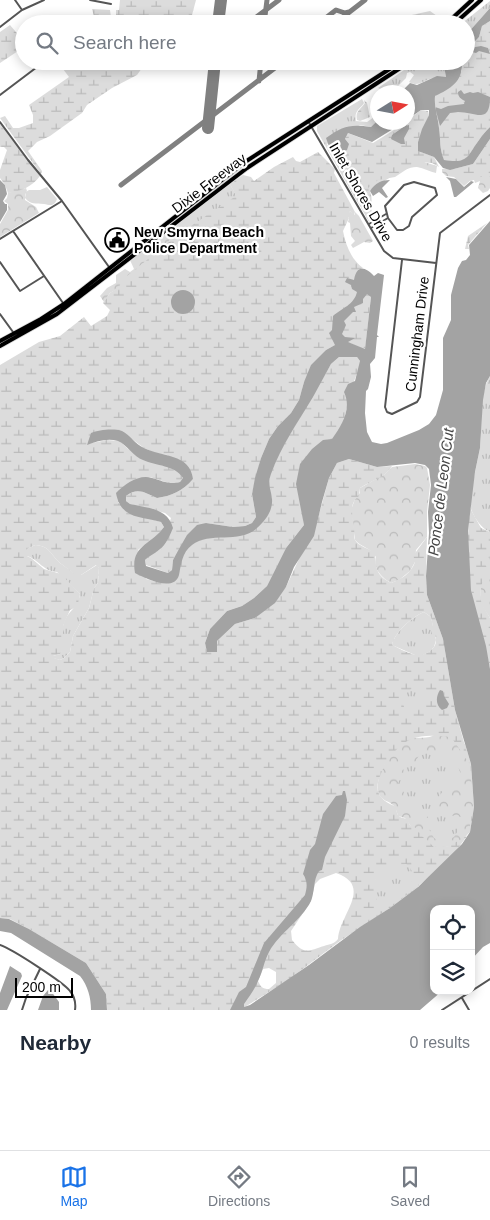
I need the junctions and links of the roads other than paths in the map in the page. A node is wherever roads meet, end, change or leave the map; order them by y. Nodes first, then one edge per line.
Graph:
1 (15, 0) edge
2 (44, 0) edge
3 (90, 0) edge
4 (472, 0) edge
5 (481, 0) edge
6 (111, 4) dead end
7 (22, 10) junction
8 (15, 15) edge
9 (16, 15) edge
10 (456, 15) edge
11 (464, 15) edge
12 (0, 27) edge
13 (33, 70) edge
14 (388, 70) edge
15 (397, 70) edge
16 (0, 95) edge
17 (308, 121) junction
18 (0, 122) edge
19 (311, 126) junction
20 (224, 178) junction
21 (227, 183) junction
22 (490, 195) edge
23 (62, 201) junction
24 (386, 214) junction
25 (388, 218) junction
26 (369, 224) junction
27 (370, 228) junction
28 (13, 231) junction
29 (0, 239) edge
30 (402, 260) junction
31 (0, 262) edge
32 (436, 263) junction
33 (111, 270) junction
34 (44, 276) junction
35 (66, 306) junction
36 (0, 314) edge
37 (15, 335) junction
38 (0, 341) edge
39 (0, 346) edge
40 (0, 945) edge
41 (40, 969) junction
42 (490, 979) edge
43 (462, 998) junction
44 (22, 1010) edge
45 (75, 1010) edge
46 (442, 1010) edge
47 (469, 1010) edge

1 - 7 street
2 - 7 street
3 - 6 street
4 - 10 main road
5 - 11 main road
7 - 9 street
8 - 12 street
13 - 16 street
14 - 17 main road, Dixie Freeway
15 - 19 main road, Dixie Freeway
17 - 19 street, Inlet Shores Drive
17 - 20 main road, Dixie Freeway
18 - 23 street
19 - 21 main road, Dixie Freeway
19 - 26 street, Inlet Shores Drive
20 - 21 street
20 - 33 main road, Dixie Freeway
21 - 33 main road, Dixie Freeway
22 - 32 street, Cunningham Drive
23 - 28 street
23 - 33 street
24 - 25 street
24 - 25 street
24 - 26 street
25 - 27 street
26 - 27 street, Inlet Shores Drive
27 - 30 street, Inlet Shores Drive
28 - 29 street
28 - 34 street
30 - 32 street, Inlet Shores Drive
30 - 32 street, Cunningham Drive
31 - 34 street
33 - 35 main road, Dixie Freeway
34 - 35 street
35 - 37 main road, Dixie Freeway
36 - 37 street
37 - 38 main road, Dixie Freeway
37 - 39 main road, Dixie Freeway
40 - 41 street
41 - 44 street
41 - 45 street
42 - 43 street
43 - 46 street
43 - 47 street

